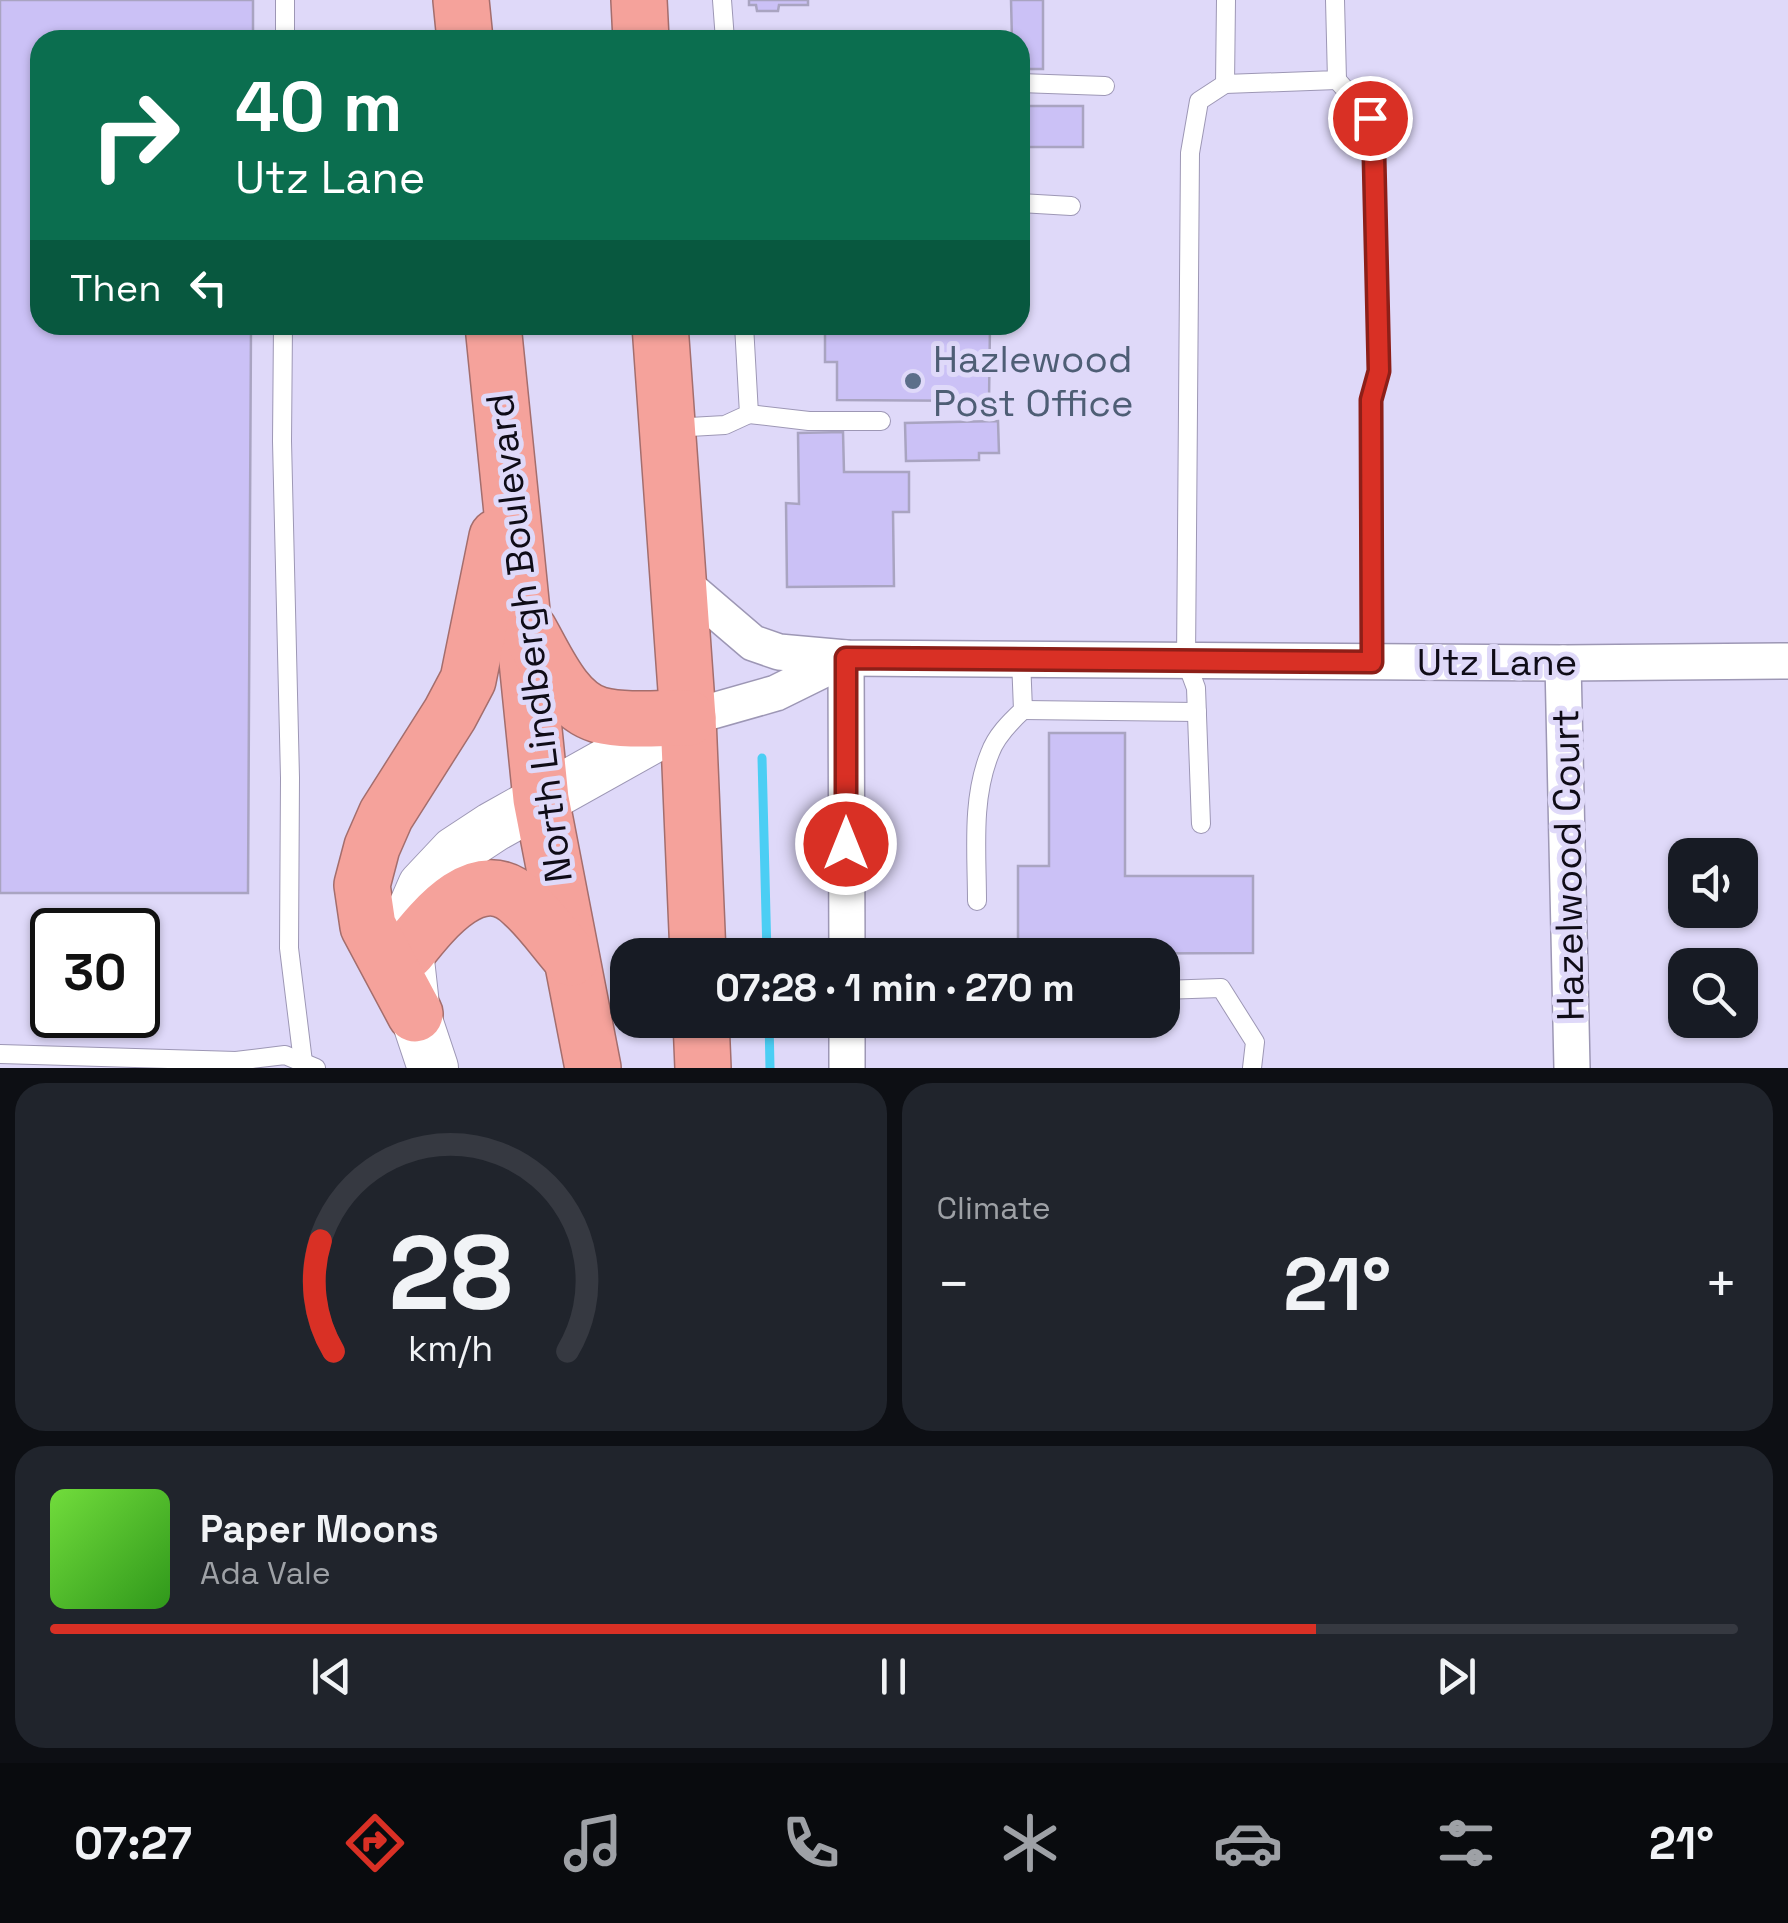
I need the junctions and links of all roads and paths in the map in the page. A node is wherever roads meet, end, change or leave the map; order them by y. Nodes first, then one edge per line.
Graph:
1 (286, 0) edge
2 (462, 0) edge
3 (639, 0) edge
4 (722, 0) edge
5 (1226, 0) edge
6 (1335, 0) edge
7 (285, 30) edge
8 (464, 30) edge
9 (640, 30) edge
10 (724, 30) edge
11 (1337, 80) junction
12 (1030, 83) edge
13 (1224, 84) junction
14 (1105, 86) dead end
15 (1030, 204) edge
16 (1071, 206) dead end
17 (283, 335) edge
18 (494, 335) edge
19 (661, 335) edge
20 (745, 335) edge
21 (750, 414) junction
22 (881, 421) dead end
23 (666, 428) junction
24 (508, 480) junction
25 (678, 578) junction
26 (522, 617) junction
27 (846, 658) junction
28 (1020, 659) junction
29 (1186, 661) junction
30 (1788, 661) edge
31 (1372, 662) junction
32 (1563, 663) junction
33 (1023, 710) junction
34 (1197, 712) junction
35 (688, 718) junction
36 (541, 798) junction
37 (1200, 824) dead end
38 (977, 901) dead end
39 (697, 938) edge
40 (847, 938) edge
41 (408, 950) junction
42 (571, 958) junction
43 (1180, 989) edge
44 (414, 1014) junction
45 (702, 1038) edge
46 (847, 1038) edge
47 (0, 1054) edge
48 (309, 1065) edge
49 (433, 1068) edge
50 (594, 1068) edge
51 (703, 1068) edge
52 (847, 1068) edge
53 (1252, 1068) edge
54 (1572, 1068) edge

1 - 7 lane
2 - 8 highway
3 - 9 highway
4 - 10 lane
5 - 13 lane
6 - 11 lane
11 - 13 lane
11 - 31 lane
12 - 14 lane
13 - 29 lane
15 - 16 lane
17 - 48 lane
18 - 24 highway, North Lindbergh Boulevard
19 - 23 highway
20 - 21 lane
21 - 22 lane
21 - 23 lane
23 - 25 highway
24 - 26 highway, North Lindbergh Boulevard
24 - 44 highway
25 - 27 street, Utz Lane
25 - 35 highway
26 - 35 highway
26 - 36 highway, North Lindbergh Boulevard
27 - 28 street, Utz Lane
27 - 35 street, Utz Lane
27 - 40 street
28 - 29 street, Utz Lane
28 - 33 lane
29 - 31 street, Utz Lane
29 - 34 lane
30 - 32 street, Utz Lane
31 - 32 street, Utz Lane
32 - 54 street, Hazelwood Court
33 - 34 lane
33 - 38 lane
34 - 37 lane
35 - 36 street
35 - 39 highway
36 - 41 street
36 - 42 highway, North Lindbergh Boulevard
41 - 42 highway
41 - 44 street
42 - 50 highway, North Lindbergh Boulevard
43 - 53 lane
44 - 49 street
45 - 51 highway
46 - 52 street
47 - 48 lane

